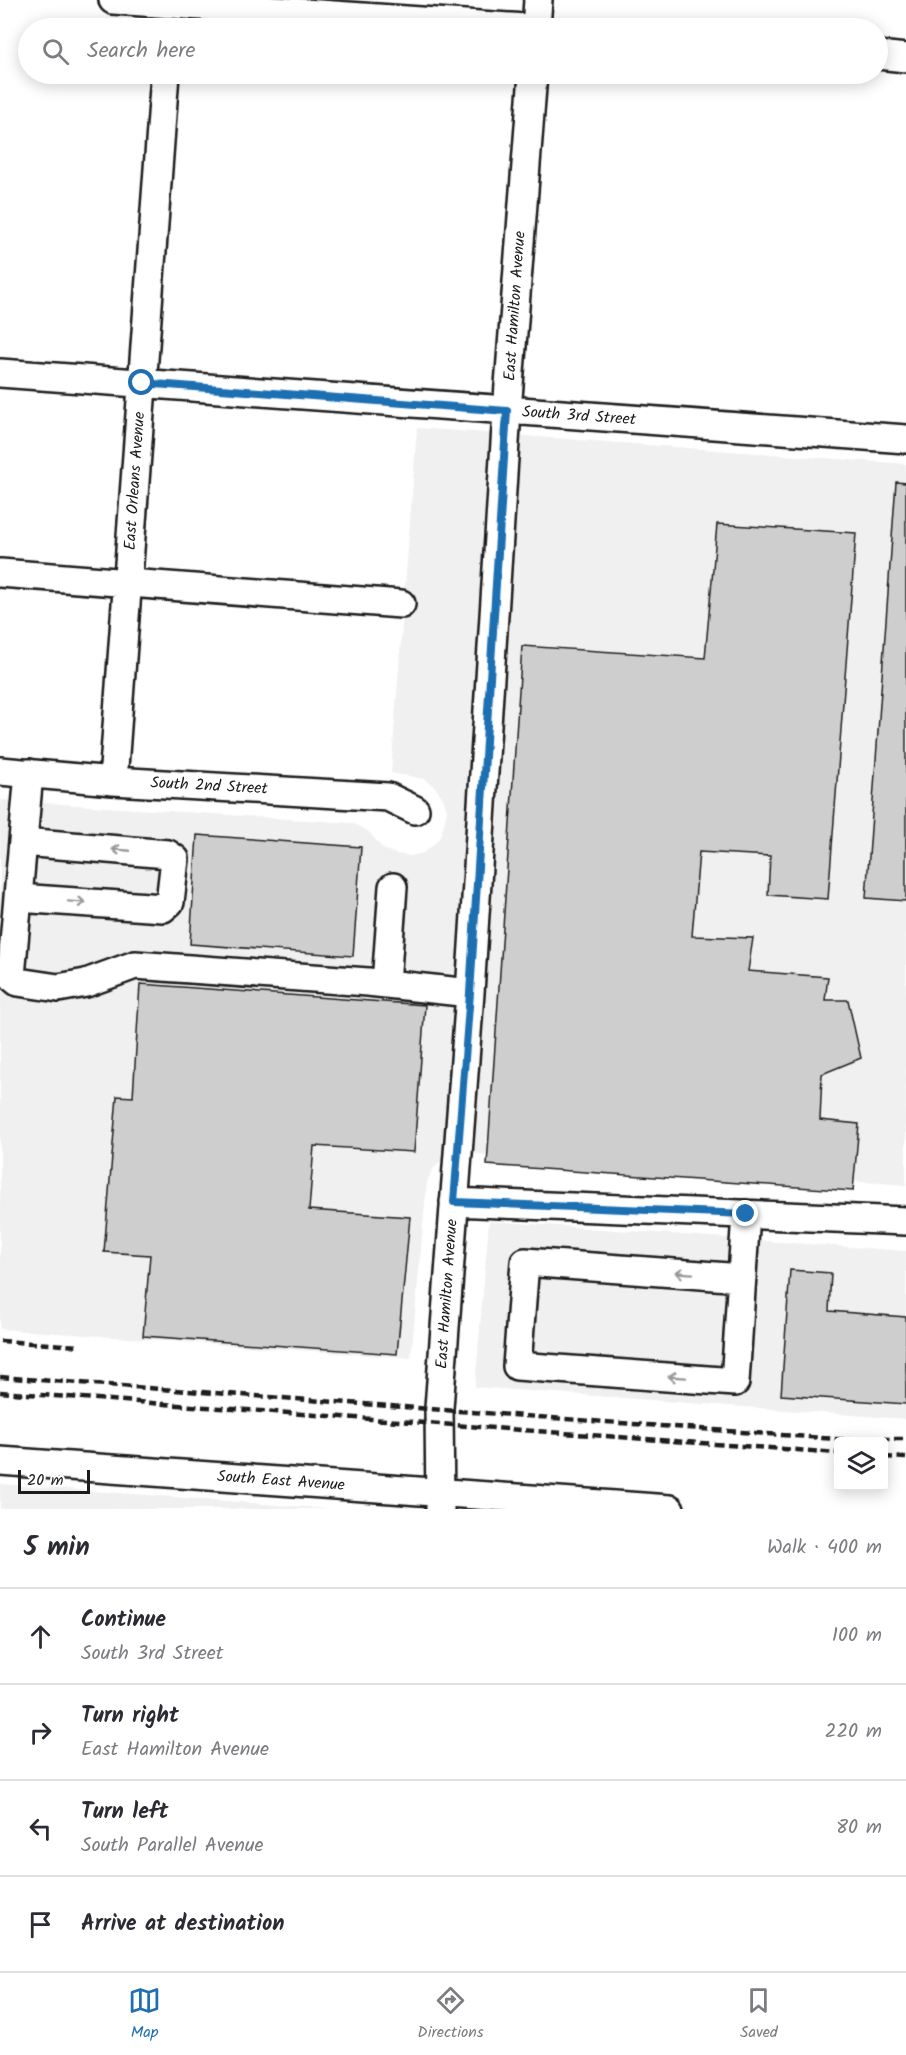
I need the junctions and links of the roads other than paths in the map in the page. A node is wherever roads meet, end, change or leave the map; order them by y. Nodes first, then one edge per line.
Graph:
1 (113, 0) edge
2 (538, 0) edge
3 (170, 11) edge
4 (316, 18) edge
5 (537, 18) edge
6 (888, 56) edge
7 (906, 58) edge
8 (164, 84) edge
9 (532, 84) edge
10 (0, 373) edge
11 (142, 383) junction
12 (507, 411) junction
13 (906, 440) edge
14 (0, 573) edge
15 (128, 583) junction
16 (401, 604) dead end
17 (0, 771) edge
18 (29, 773) junction
19 (112, 781) junction
20 (415, 810) dead end
21 (15, 850) edge
22 (393, 887) dead end
23 (18, 898) junction
24 (386, 984) junction
25 (470, 993) junction
26 (454, 1202) junction
27 (746, 1214) junction
28 (906, 1221) edge
29 (742, 1278) junction
30 (0, 1461) edge
31 (440, 1501) edge
32 (670, 1509) edge

1 - 3 street
2 - 5 street
3 - 4 street
6 - 7 street
8 - 11 street, East Orleans Avenue
9 - 12 street, East Hamilton Avenue
10 - 11 street, South 3rd Street
11 - 12 street, South 3rd Street
11 - 15 street, East Orleans Avenue
12 - 13 street, South 3rd Street
12 - 25 street, East Hamilton Avenue
14 - 15 street
15 - 16 street
15 - 19 street, East Orleans Avenue
17 - 18 street, South 2nd Street
18 - 19 street, South 2nd Street
18 - 21 street
19 - 20 street, South 2nd Street
21 - 23 street
23 -> 21 street
22 - 24 street
23 - 24 street
24 - 25 street
25 - 26 street, East Hamilton Avenue
26 - 27 street
26 - 31 street, East Hamilton Avenue
27 - 28 street
27 - 29 street
29 - 29 street
30 - 31 street, South East Avenue
31 - 32 street, South East Avenue

